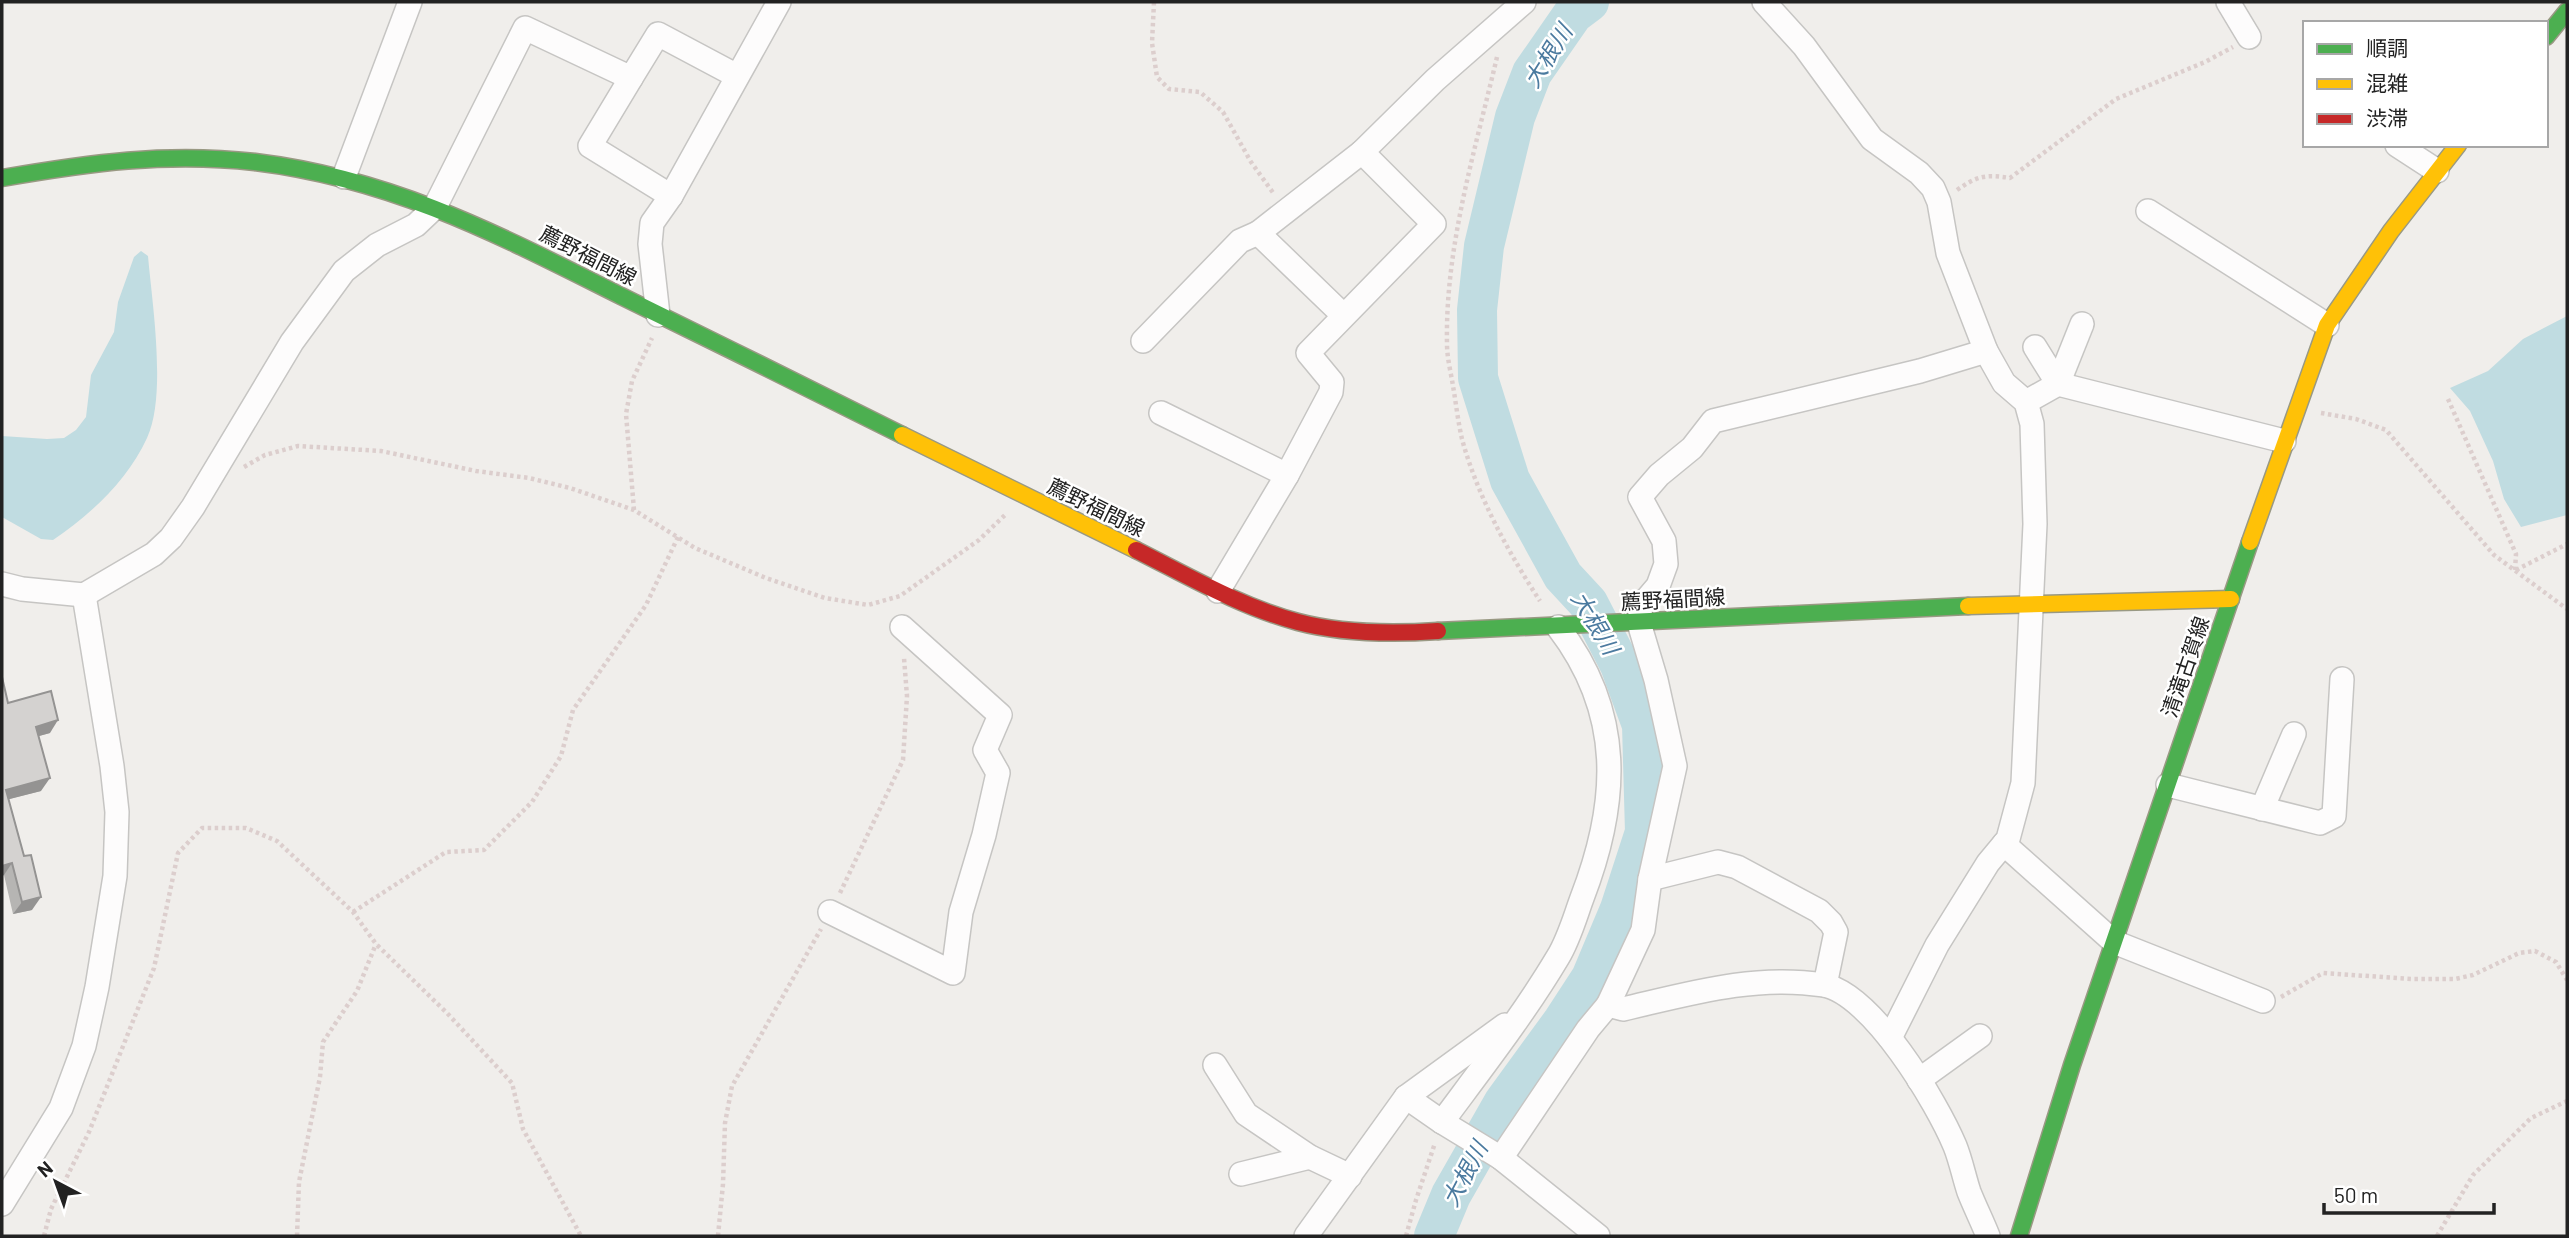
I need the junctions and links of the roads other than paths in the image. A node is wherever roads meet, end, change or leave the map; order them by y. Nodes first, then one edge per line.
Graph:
1 (410, 2) edge
2 (779, 2) edge
3 (1524, 2) edge
4 (1764, 2) edge
5 (2228, 2) edge
6 (2567, 11) edge
7 (2548, 35) edge
8 (2249, 37) road end
9 (737, 76) junction
10 (631, 78) junction
11 (2400, 147) edge
12 (2456, 147) edge
13 (1362, 152) junction
14 (2437, 171) junction
15 (344, 177) junction
16 (2, 178) edge
17 (671, 196) junction
18 (435, 207) junction
19 (2148, 211) dead end
20 (1258, 233) junction
21 (658, 315) junction
22 (1343, 315) junction
23 (2082, 324) dead end
24 (2327, 325) junction
25 (1143, 341) dead end
26 (2035, 347) dead end
27 (1986, 351) junction
28 (2058, 384) junction
29 (2026, 402) junction
30 (1161, 413) dead end
31 (2284, 441) junction
32 (1287, 475) junction
33 (2, 584) edge
34 (1218, 591) junction
35 (84, 595) junction
36 (2231, 599) junction
37 (2031, 606) junction
38 (1629, 623) junction
39 (902, 627) dead end
40 (1558, 627) junction
41 (2342, 679) dead end
42 (2294, 734) dead end
43 (2168, 785) junction
44 (2262, 809) junction
45 (2004, 844) junction
46 (1650, 879) junction
47 (830, 912) dead end
48 (2115, 942) junction
49 (1825, 985) junction
50 (2263, 1001) road end
51 (1608, 1005) junction
52 (1522, 1012) junction
53 (1980, 1036) dead end
54 (1890, 1038) junction
55 (1215, 1065) dead end
56 (1919, 1080) junction
57 (1406, 1097) junction
58 (1443, 1122) junction
59 (1310, 1157) junction
60 (1501, 1158) junction
61 (1241, 1174) dead end
62 (1350, 1176) junction
63 (2, 1204) edge
64 (1306, 1236) edge
65 (1598, 1236) edge
66 (1987, 1236) edge
67 (2018, 1236) edge

1 - 15 street
2 - 9 street
3 - 13 street
4 - 27 street
5 - 8 street
6 - 7 main road
9 - 10 street
9 - 17 street
10 - 17 street
10 - 18 street
11 - 14 street
12 - 14 main road, 清滝古賀線
13 - 20 street
13 - 22 street
14 - 24 main road, 清滝古賀線
15 - 16 main road, 薦野福間線
15 - 18 main road, 薦野福間線
17 - 21 street
18 - 21 main road, 薦野福間線
18 - 35 street
19 - 24 street
20 - 22 street
20 - 25 street
21 - 34 main road, 薦野福間線
22 - 32 street
23 - 28 street
24 - 31 main road, 清滝古賀線
26 - 28 street
27 - 29 street
27 - 38 street
28 - 29 street
28 - 31 street
29 - 37 street
30 - 32 street
31 - 36 main road, 清滝古賀線
32 - 34 street
33 - 35 street
34 - 40 main road, 薦野福間線
35 - 63 street
36 - 37 main road, 薦野福間線
36 - 43 main road, 清滝古賀線
37 - 38 main road, 薦野福間線
37 - 45 street
38 - 40 main road, 薦野福間線
38 - 46 street
39 - 47 street
40 - 52 street
41 - 44 street
42 - 44 street
43 - 44 street
43 - 48 main road, 清滝古賀線
45 - 48 street
45 - 54 street
46 - 49 street
46 - 51 street
48 - 50 street
48 - 67 main road, 清滝古賀線
49 - 51 street
49 - 54 street
51 - 60 street
52 - 57 street
52 - 58 street
53 - 56 street
54 - 56 street
55 - 59 street
56 - 66 street
57 - 58 street
57 - 62 street
58 - 60 street
59 - 61 street
59 - 62 street
60 - 65 street
62 - 64 street

